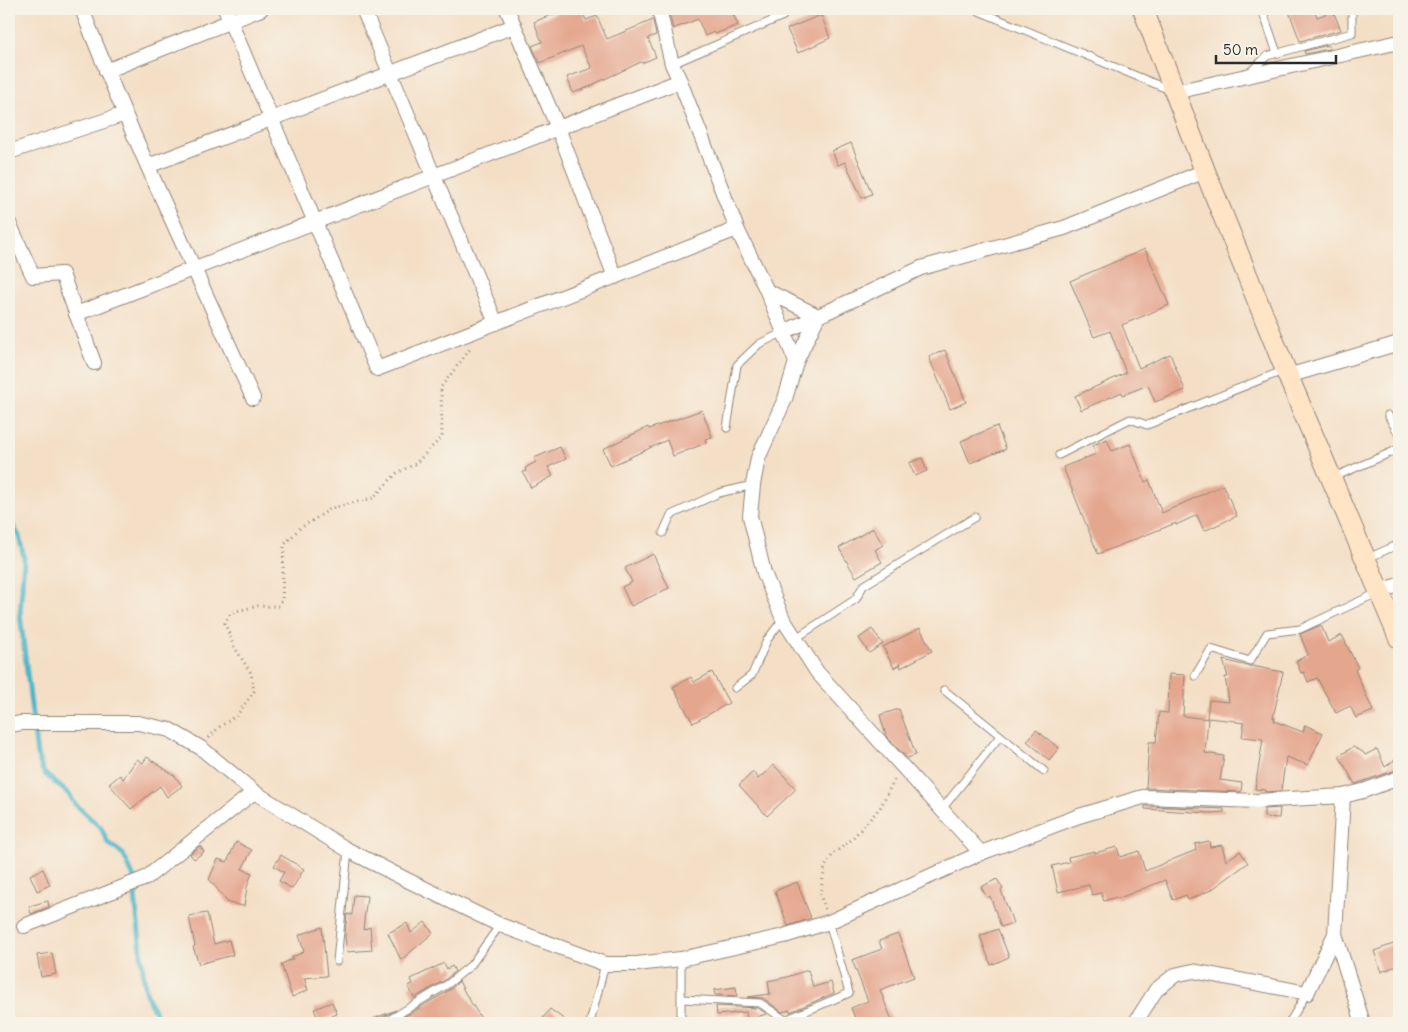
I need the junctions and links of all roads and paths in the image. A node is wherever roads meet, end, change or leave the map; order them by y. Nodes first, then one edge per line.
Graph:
1 (82, 9) edge
2 (261, 9) edge
3 (363, 9) edge
4 (507, 9) edge
5 (659, 9) edge
6 (783, 9) edge
7 (974, 9) edge
8 (1143, 9) edge
9 (1262, 9) edge
10 (1352, 9) edge
11 (228, 15) edge
12 (514, 26) junction
13 (1399, 42) edge
14 (1277, 53) junction
15 (672, 64) junction
16 (106, 71) junction
17 (391, 73) junction
18 (1245, 77) junction
19 (680, 81) junction
20 (1175, 92) junction
21 (125, 114) junction
22 (272, 119) junction
23 (558, 128) junction
24 (9, 152) edge
25 (148, 166) junction
26 (1205, 171) junction
27 (434, 176) junction
28 (315, 222) junction
29 (9, 223) edge
30 (737, 229) junction
31 (194, 268) junction
32 (615, 276) junction
33 (767, 291) junction
34 (76, 314) junction
35 (818, 316) junction
36 (496, 323) junction
37 (477, 330) junction
38 (784, 332) junction
39 (1399, 342) edge
40 (796, 362) junction
41 (94, 363) dead end
42 (1286, 373) junction
43 (253, 398) dead end
44 (1388, 415) dead end
45 (727, 428) dead end
46 (1399, 435) edge
47 (1399, 449) edge
48 (1059, 455) dead end
49 (1331, 479) junction
50 (753, 485) junction
51 (976, 517) dead end
52 (663, 533) dead end
53 (1399, 544) edge
54 (1366, 559) junction
55 (1399, 585) edge
56 (1379, 592) junction
57 (784, 619) junction
58 (796, 638) junction
59 (1399, 638) edge
60 (1196, 676) dead end
61 (735, 688) dead end
62 (944, 690) dead end
63 (16, 724) edge
64 (1000, 736) junction
65 (201, 748) junction
66 (902, 766) junction
67 (1044, 771) dead end
68 (1399, 778) edge
69 (254, 792) junction
70 (1343, 796) junction
71 (942, 809) junction
72 (348, 850) junction
73 (981, 853) junction
74 (829, 922) junction
75 (500, 925) junction
76 (24, 926) dead end
77 (1335, 934) junction
78 (681, 959) junction
79 (337, 961) dead end
80 (605, 964) junction
81 (1307, 993) junction
82 (682, 999) junction
83 (384, 1023) edge
84 (590, 1023) edge
85 (682, 1023) edge
86 (1135, 1023) edge
87 (1290, 1023) edge
88 (1363, 1023) edge

1 - 16 street
2 - 11 street
3 - 17 street
4 - 12 street
5 - 15 street
6 - 15 lane
7 - 20 lane
8 - 20 main road
9 - 14 lane
10 - 14 lane
11 - 16 street
11 - 22 street
12 - 17 street
12 - 23 street
13 - 18 street
14 - 18 lane
15 - 19 street
16 - 21 street
17 - 22 street
17 - 27 street
18 - 20 street
19 - 23 street
19 - 30 street
20 - 26 main road
21 - 24 street
21 - 25 street
22 - 25 street
22 - 28 street
23 - 27 street
23 - 32 street
25 - 31 street
26 - 35 street
26 - 42 main road
27 - 28 street
27 - 36 street
28 - 31 street
28 - 37 street
29 - 34 street
30 - 32 street
30 - 33 street
31 - 34 street
31 - 43 street
32 - 36 street
33 - 35 street
33 - 38 street
34 - 41 street
35 - 38 street
35 - 40 street
36 - 37 street
37 - 65 path
38 - 40 street
38 - 45 lane
39 - 42 street
40 - 50 street
42 - 48 lane
42 - 49 main road
44 - 46 lane
47 - 49 lane
49 - 54 main road
50 - 52 lane
50 - 57 street
51 - 58 lane
53 - 54 lane
54 - 56 main road
55 - 56 street
56 - 59 main road
56 - 60 lane
57 - 58 street
57 - 61 lane
58 - 66 street
62 - 64 lane
63 - 65 street
64 - 67 lane
64 - 71 lane
65 - 69 street
66 - 71 street
66 - 74 path
68 - 70 street
69 - 72 street
69 - 76 street
70 - 73 street
70 - 77 street
71 - 73 street
72 - 75 street
72 - 79 lane
73 - 74 street
74 - 78 street
74 - 82 lane
75 - 80 street
75 - 83 lane
77 - 81 street
77 - 88 street
78 - 80 street
78 - 82 lane
80 - 84 lane
81 - 86 street
81 - 87 lane
82 - 85 lane

